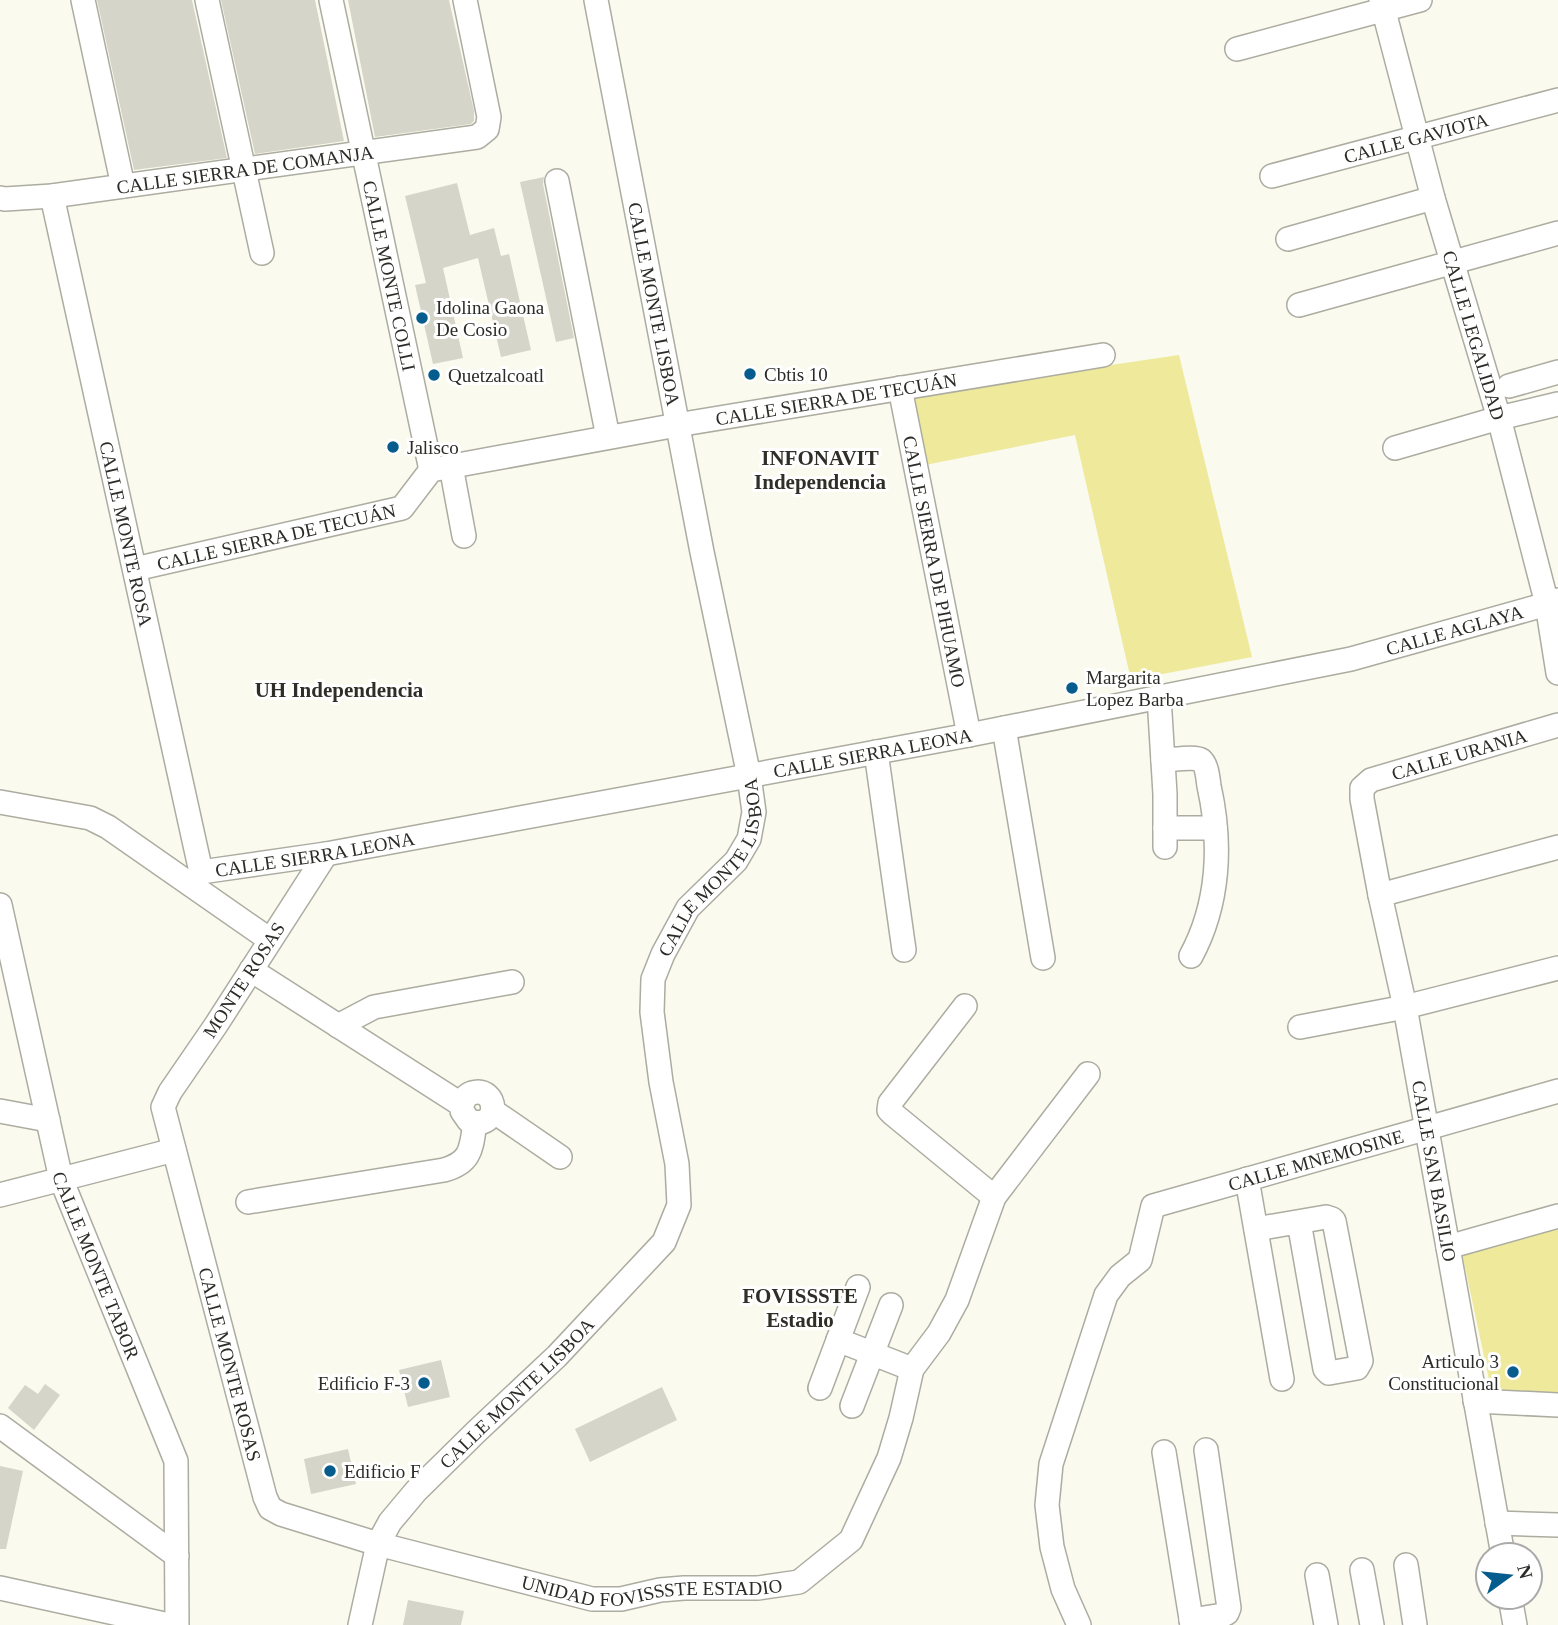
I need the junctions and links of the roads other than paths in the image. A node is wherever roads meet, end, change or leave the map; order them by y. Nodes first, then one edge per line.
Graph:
1 (83, 0) edge
2 (207, 0) edge
3 (331, 0) edge
4 (465, 0) edge
5 (596, 0) edge
6 (1420, 0) edge
7 (1382, 5) edge
8 (1237, 49) dead end
9 (1558, 100) edge
10 (1416, 137) junction
11 (363, 152) junction
12 (244, 169) junction
13 (1272, 176) dead end
14 (557, 181) dead end
15 (123, 186) junction
16 (52, 196) junction
17 (0, 198) edge
18 (1433, 198) junction
19 (1558, 233) edge
20 (1288, 239) dead end
21 (262, 253) dead end
22 (1452, 263) junction
23 (1299, 305) dead end
24 (1103, 355) dead end
25 (1558, 372) edge
26 (1509, 386) dead end
27 (900, 388) junction
28 (1558, 404) edge
29 (1499, 418) junction
30 (677, 425) junction
31 (608, 438) junction
32 (1395, 448) dead end
33 (441, 468) junction
34 (464, 536) dead end
35 (135, 569) junction
36 (1553, 602) edge
37 (1351, 659) joint
38 (1558, 673) edge
39 (1159, 697) junction
40 (1558, 724) edge
41 (1004, 728) junction
42 (969, 735) junction
43 (876, 752) junction
44 (1163, 760) junction
45 (748, 776) junction
46 (1363, 788) joint
47 (0, 802) edge
48 (1215, 828) junction
49 (1558, 847) edge
50 (326, 854) junction
51 (197, 878) junction
52 (1380, 895) junction
53 (0, 905) edge
54 (270, 940) junction
55 (904, 950) dead end
56 (1191, 956) dead end
57 (1043, 958) dead end
58 (6, 959) edge
59 (1558, 968) edge
60 (251, 970) junction
61 (512, 982) dead end
62 (965, 1006) dead end
63 (1405, 1007) junction
64 (338, 1026) junction
65 (1300, 1027) dead end
66 (1088, 1074) dead end
67 (1558, 1091) edge
68 (163, 1107) joint
69 (0, 1111) edge
70 (477, 1113) junction
71 (48, 1121) junction
72 (1426, 1128) junction
73 (174, 1150) junction
74 (560, 1157) dead end
75 (61, 1179) junction
76 (1247, 1179) junction
77 (0, 1195) edge
78 (994, 1197) junction
79 (248, 1202) dead end
80 (1558, 1216) edge
81 (1299, 1222) junction
82 (1256, 1229) junction
83 (1448, 1247) junction
84 (858, 1287) dead end
85 (891, 1305) dead end
86 (838, 1340) junction
87 (872, 1353) junction
88 (912, 1369) junction
89 (1282, 1379) dead end
90 (820, 1388) dead end
91 (1475, 1401) junction
92 (1558, 1405) edge
93 (852, 1406) dead end
94 (0, 1426) edge
95 (1206, 1450) dead end
96 (1164, 1452) dead end
97 (1497, 1523) junction
98 (1558, 1525) edge
99 (1500, 1541) edge
100 (378, 1544) junction
101 (177, 1556) junction
102 (1406, 1565) dead end
103 (1362, 1570) dead end
104 (1317, 1575) dead end
105 (0, 1588) edge
106 (1191, 1622) edge
107 (169, 1625) edge
108 (177, 1625) edge
109 (360, 1625) edge
110 (1079, 1625) edge
111 (1325, 1625) edge
112 (1372, 1625) edge
113 (1415, 1625) edge

1 - 15 street
2 - 12 street
3 - 11 street, CALLE MONTE COLLI
4 - 11 street, CALLE SIERRA DE COMANJA
5 - 30 street, CALLE MONTE LISBOA
6 - 7 street
7 - 8 street
7 - 10 street, CALLE LEGALIDAD
9 - 10 street, CALLE GAVIOTA
10 - 13 street, CALLE GAVIOTA
10 - 18 street, CALLE LEGALIDAD
11 - 12 street, CALLE SIERRA DE COMANJA
11 - 33 street, CALLE MONTE COLLI
12 - 15 street, CALLE SIERRA DE COMANJA
12 - 21 street
14 - 31 street
15 - 16 street, CALLE SIERRA DE COMANJA
16 - 17 street, CALLE SIERRA DE COMANJA
16 - 35 street, CALLE MONTE ROSA
18 - 20 street
18 - 22 street, CALLE LEGALIDAD
19 - 22 street
22 - 23 street
22 - 29 street, CALLE LEGALIDAD
24 - 27 street, CALLE SIERRA DE TECUÁN
25 - 26 street
27 - 30 street, CALLE SIERRA DE TECUÁN
27 - 42 street, CALLE SIERRA DE PIHUAMO
28 - 29 street
29 - 32 street
29 - 36 street, CALLE LEGALIDAD
30 - 31 street, CALLE SIERRA DE TECUÁN
30 - 45 street, CALLE MONTE LISBOA
31 - 33 street, CALLE SIERRA DE TECUÁN
33 - 34 street, CALLE MONTE COLLI
33 - 35 street, CALLE SIERRA DE TECUÁN
35 - 51 street, CALLE MONTE ROSA
36 - 37 street, CALLE AGLAYA
36 - 38 street, CALLE LEGALIDAD
37 - 39 street, CALLE SIERRA LEONA
39 - 41 street, CALLE SIERRA LEONA
39 - 44 street
40 - 46 street, CALLE URANIA
41 - 42 street, CALLE SIERRA LEONA
41 - 57 street
42 - 43 street, CALLE SIERRA LEONA
43 - 45 street, CALLE SIERRA LEONA
43 - 55 street
44 - 48 street
44 - 48 street
45 - 50 street, CALLE SIERRA LEONA
45 - 100 street, CALLE MONTE LISBOA
46 - 52 street, CALLE SAN BASILIO
47 - 51 street, CALLE SIERRA LEONA
48 - 56 street
49 - 52 street
50 - 51 street, CALLE SIERRA LEONA
50 - 54 street, MONTE ROSAS
51 - 54 street, CALLE SIERRA LEONA
52 - 63 street, CALLE SAN BASILIO
53 - 58 street, CALLE MONTE TABOR
54 - 60 street, MONTE ROSAS
58 - 71 street, CALLE MONTE TABOR
59 - 63 street
60 - 64 street
60 - 68 street, MONTE ROSAS
61 - 64 street
62 - 78 street
63 - 65 street
63 - 72 street, CALLE SAN BASILIO
64 - 70 street
66 - 78 street, UNIDAD FOVISSSTE ESTADIO
67 - 72 street, CALLE MNEMOSINE
68 - 73 street, CALLE MONTE ROSAS
69 - 71 street
70 - 74 street
70 - 79 street
71 - 75 street, CALLE MONTE TABOR
72 - 76 street, CALLE MNEMOSINE
72 - 83 street, CALLE SAN BASILIO
73 - 75 street
73 - 100 street, CALLE MONTE ROSAS
75 - 77 street
75 - 101 street, CALLE MONTE TABOR
76 - 82 street
76 - 110 street, CALLE MNEMOSINE
78 - 88 street, UNIDAD FOVISSSTE ESTADIO
80 - 83 street
81 - 81 street
81 - 82 street
82 - 89 street
83 - 91 street, CALLE SAN BASILIO
84 - 86 street
85 - 87 street
86 - 87 street
86 - 90 street
87 - 88 street
87 - 93 street
88 - 100 street, UNIDAD FOVISSSTE ESTADIO
91 - 92 street
91 - 97 street, CALLE SAN BASILIO
94 - 101 street
95 - 106 street
96 - 106 street
97 - 98 street
97 - 99 street, CALLE SAN BASILIO
100 - 109 street, CALLE MONTE LISBOA
101 - 108 street, CALLE MONTE TABOR
102 - 113 street
103 - 112 street
104 - 111 street
105 - 107 street

